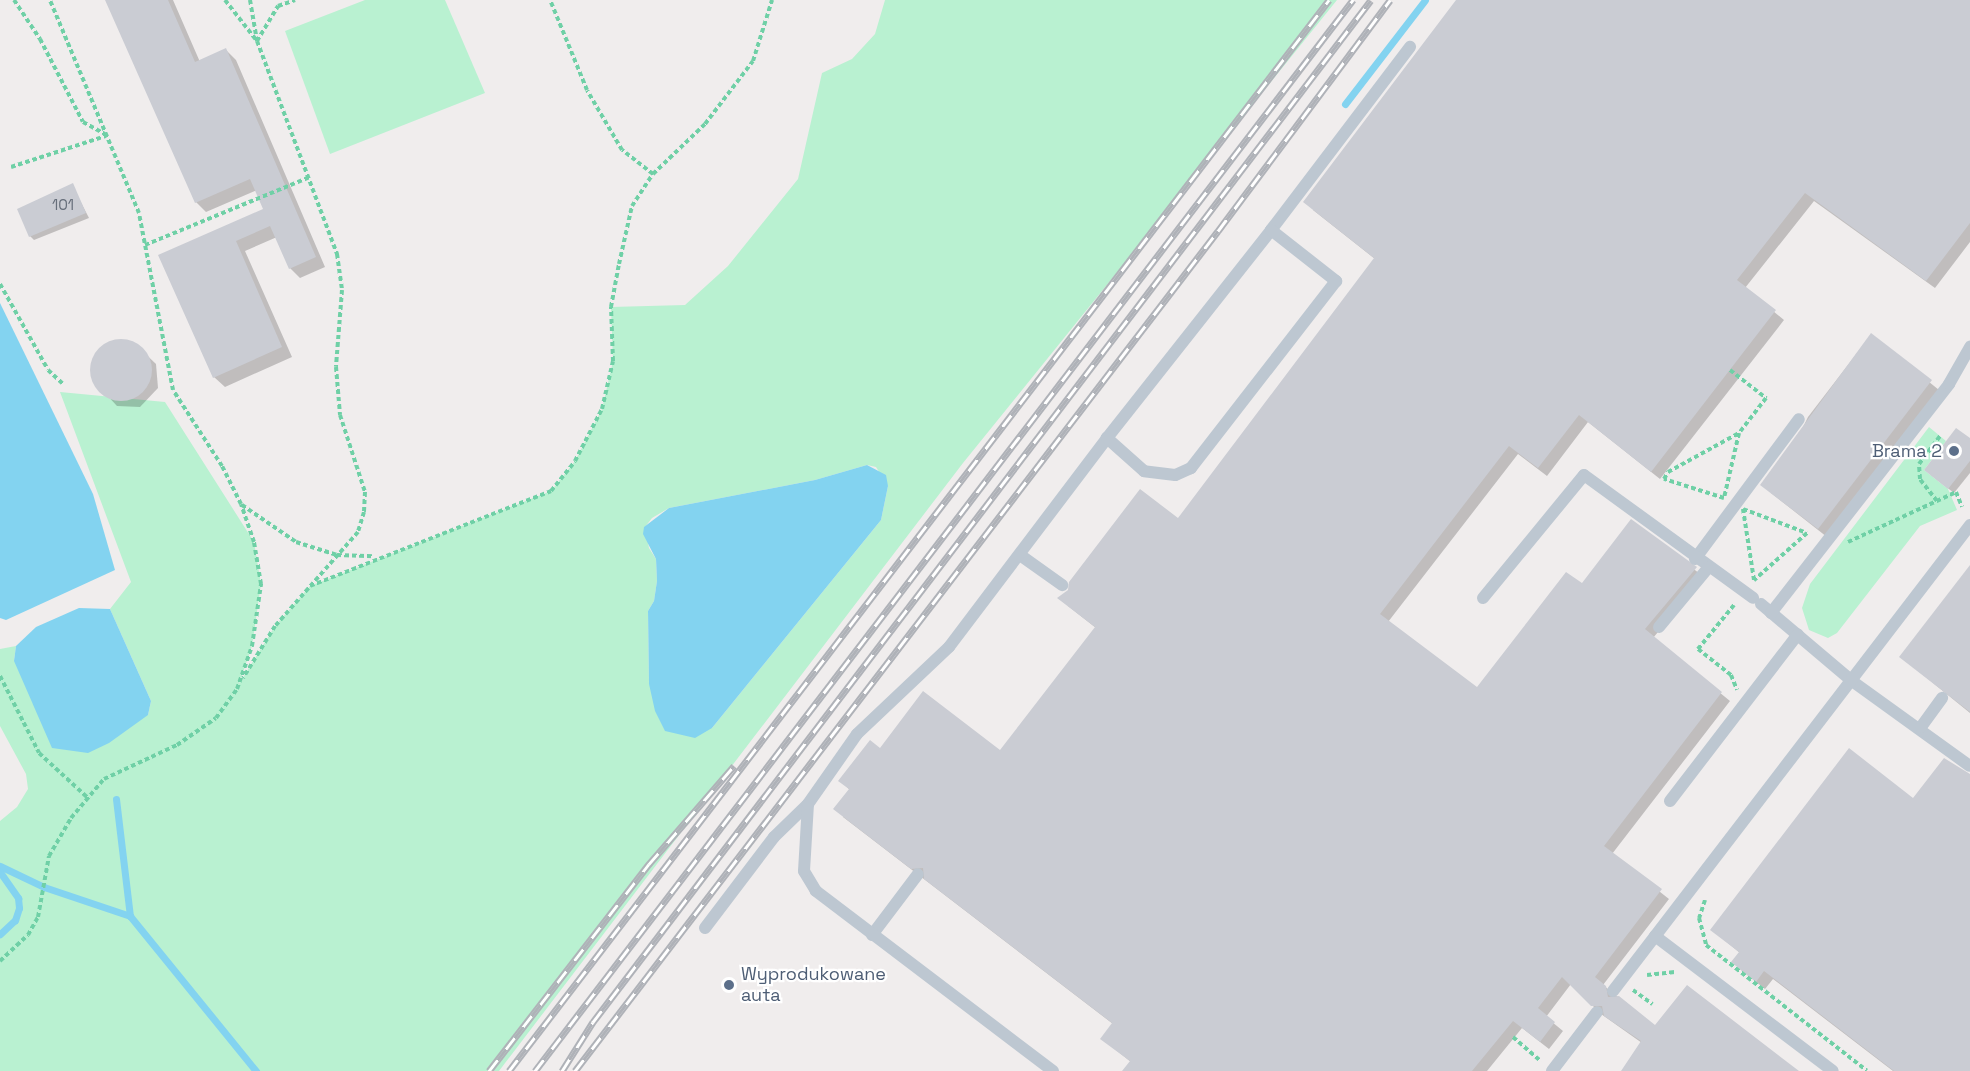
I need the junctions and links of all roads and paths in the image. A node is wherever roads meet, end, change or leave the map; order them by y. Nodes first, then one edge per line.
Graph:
1 (14, 0) edge
2 (50, 0) edge
3 (225, 0) edge
4 (250, 0) edge
5 (295, 0) edge
6 (550, 0) edge
7 (772, 0) edge
8 (257, 41) junction
9 (1410, 47) dead end
10 (107, 136) junction
11 (11, 167) dead end
12 (653, 174) junction
13 (310, 177) junction
14 (1271, 230) junction
15 (145, 245) junction
16 (0, 284) edge
17 (1970, 347) edge
18 (1730, 370) dead end
19 (63, 384) dead end
20 (1799, 419) dead end
21 (1739, 434) junction
22 (1940, 436) dead end
23 (1107, 438) junction
24 (1938, 501) junction
25 (241, 504) junction
26 (1962, 507) dead end
27 (1970, 525) edge
28 (1842, 545) dead end
29 (337, 555) junction
30 (1020, 555) junction
31 (378, 556) junction
32 (1695, 559) junction
33 (1708, 568) junction
34 (1754, 580) joint
35 (1062, 585) dead end
36 (310, 586) junction
37 (1483, 598) dead end
38 (1735, 604) dead end
39 (1772, 614) junction
40 (1659, 627) dead end
41 (1798, 634) junction
42 (0, 676) edge
43 (1852, 681) junction
44 (237, 689) junction
45 (1738, 693) dead end
46 (1942, 698) dead end
47 (1921, 727) junction
48 (1970, 766) edge
49 (89, 800) junction
50 (1670, 801) dead end
51 (808, 804) junction
52 (918, 874) dead end
53 (705, 928) dead end
54 (872, 934) junction
55 (1655, 936) junction
56 (1706, 945) dead end
57 (0, 961) edge
58 (1679, 972) dead end
59 (1644, 976) dead end
60 (1633, 990) dead end
61 (1613, 992) dead end
62 (1652, 1004) dead end
63 (1597, 1012) dead end
64 (1513, 1037) dead end
65 (1053, 1071) edge
66 (1552, 1071) edge
67 (1833, 1071) edge
68 (1867, 1071) edge

1 - 10 path
2 - 10 path
3 - 8 path
4 - 8 path
5 - 8 path
6 - 12 path
7 - 12 path
8 - 13 path
9 - 14 lane
10 - 11 path
10 - 15 path
12 - 31 path
13 - 15 path
13 - 29 path
14 - 23 lane
14 - 23 lane
15 - 25 path
16 - 19 path
17 - 39 lane
18 - 21 path
20 - 32 lane
21 - 21 path
22 - 24 path
23 - 30 lane
24 - 26 path
24 - 28 path
25 - 29 path
25 - 44 path
27 - 43 lane
29 - 31 path
29 - 36 path
30 - 35 lane
30 - 51 lane
31 - 36 path
32 - 33 lane
32 - 37 lane
33 - 39 lane
33 - 40 lane
34 - 34 path
36 - 44 path
38 - 45 path
39 - 41 lane
41 - 43 lane
41 - 50 lane
42 - 49 path
43 - 47 lane
43 - 55 lane
44 - 49 path
46 - 47 lane
47 - 48 lane
49 - 57 path
51 - 53 lane
51 - 54 lane
52 - 54 lane
54 - 65 lane
55 - 61 lane
55 - 67 lane
56 - 68 path
58 - 59 path
60 - 62 path
63 - 66 lane
64 - 66 path

